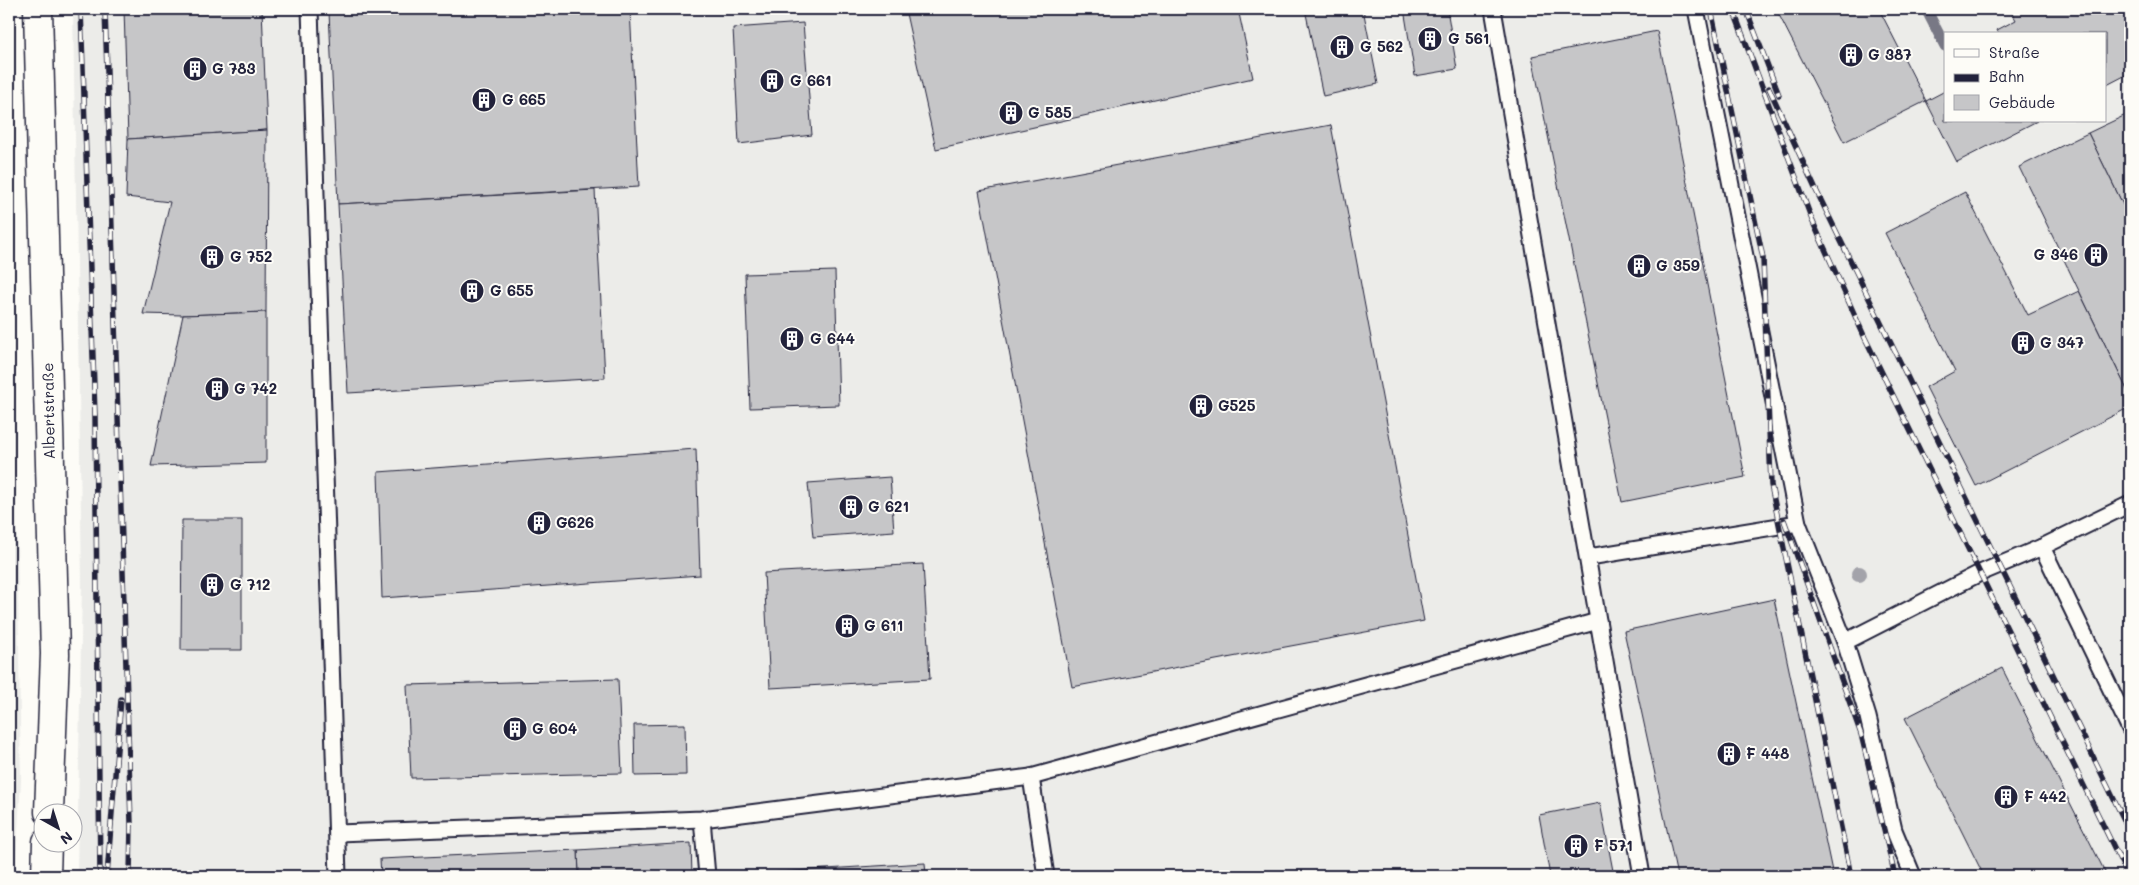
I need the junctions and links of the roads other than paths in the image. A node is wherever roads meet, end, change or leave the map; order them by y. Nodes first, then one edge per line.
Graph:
1 (38, 9) edge
2 (310, 9) edge
3 (1493, 9) edge
4 (1696, 9) edge
5 (2130, 504) edge
6 (1798, 522) junction
7 (2042, 547) junction
8 (1589, 557) junction
9 (1598, 621) junction
10 (1845, 642) junction
11 (2130, 729) edge
12 (1031, 777) junction
13 (49, 802) edge
14 (702, 819) junction
15 (338, 833) junction
16 (47, 852) edge
17 (46, 876) edge
18 (338, 876) edge
19 (707, 876) edge
20 (1046, 876) edge
21 (1642, 876) edge
22 (1913, 876) edge

1 - 13 street, Albertstraße
2 - 15 lane
3 - 8 lane
4 - 6 lane
5 - 7 lane
6 - 8 lane
6 - 10 lane
7 - 10 lane
7 - 11 lane
8 - 9 lane
9 - 12 lane
9 - 21 lane
10 - 22 lane
12 - 14 lane
12 - 20 lane
14 - 15 lane
14 - 19 lane
15 - 18 lane
16 - 17 street

